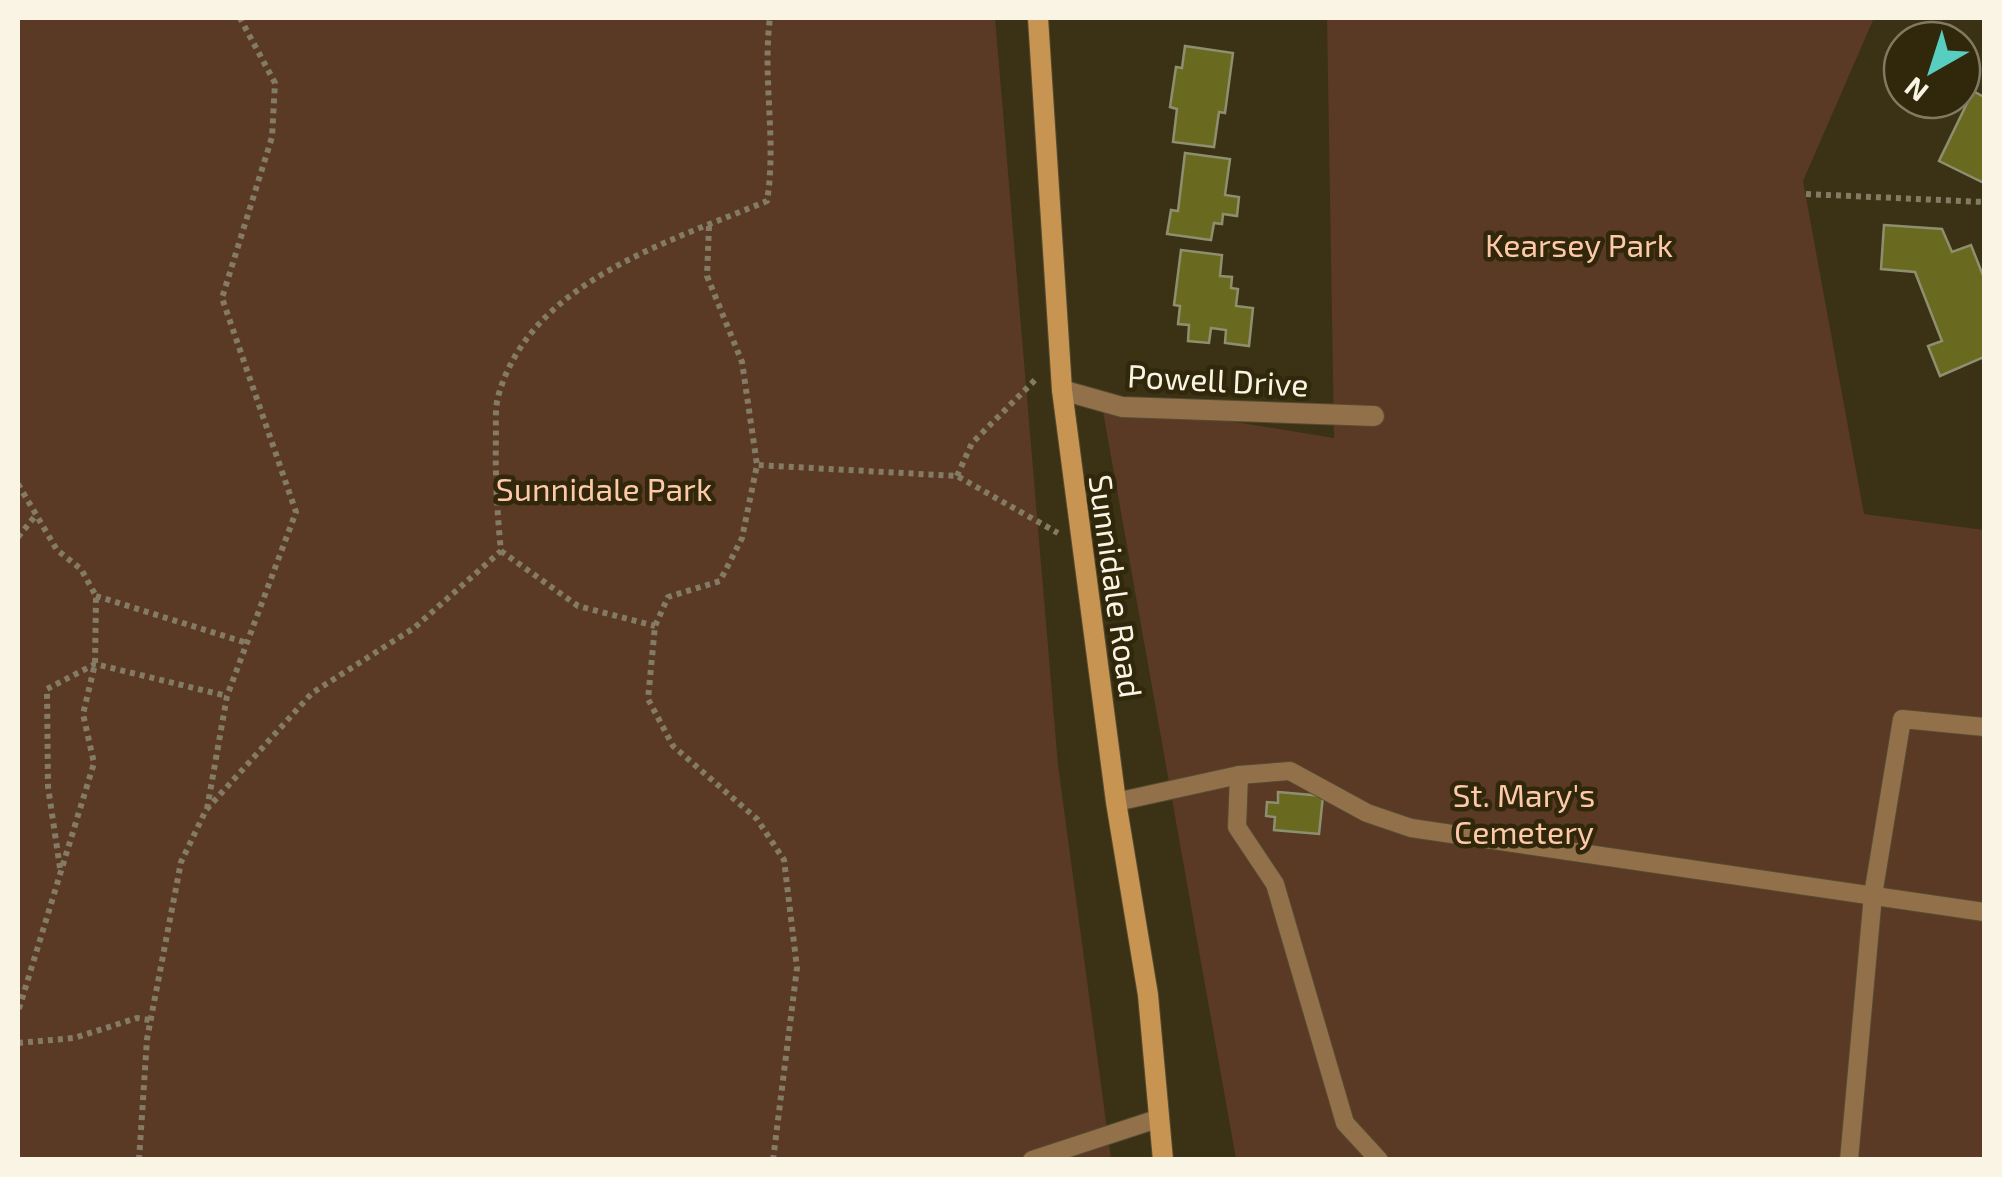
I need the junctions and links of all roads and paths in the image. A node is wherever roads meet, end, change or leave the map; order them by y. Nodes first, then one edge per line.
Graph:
1 (770, 18) edge
2 (1038, 18) edge
3 (243, 19) edge
4 (1806, 194) dead end
5 (1984, 202) edge
6 (708, 226) junction
7 (1060, 355) junction
8 (1062, 390) junction
9 (1374, 416) dead end
10 (757, 465) junction
11 (957, 476) junction
12 (18, 484) edge
13 (20, 495) edge
14 (36, 515) junction
15 (18, 537) edge
16 (1080, 546) junction
17 (501, 551) junction
18 (96, 596) junction
19 (655, 626) junction
20 (247, 643) junction
21 (95, 664) junction
22 (227, 696) junction
23 (1984, 727) edge
24 (1239, 775) junction
25 (1116, 802) junction
26 (206, 810) junction
27 (60, 875) junction
28 (1873, 896) junction
29 (1984, 912) edge
30 (18, 1012) edge
31 (150, 1020) junction
32 (18, 1043) edge
33 (1157, 1120) junction
34 (138, 1160) edge
35 (773, 1160) edge
36 (1032, 1160) edge
37 (1162, 1160) edge
38 (1380, 1160) edge
39 (1849, 1160) edge

1 - 6 path
2 - 7 main road, Sunnidale Road
3 - 20 path
4 - 5 path
6 - 10 path
6 - 17 path
7 - 8 main road, Sunnidale Road
7 - 11 path
8 - 9 street, Powell Drive
8 - 16 main road, Sunnidale Road
10 - 11 path
10 - 19 path
11 - 16 path
12 - 13 path
13 - 14 path
14 - 15 path
14 - 18 path
16 - 25 main road, Sunnidale Road
17 - 19 path
17 - 26 path
18 - 20 path
18 - 21 path
19 - 35 path
20 - 22 path
21 - 22 path
21 - 27 path
21 - 27 path
22 - 26 path
23 - 28 lane
24 - 25 lane
24 - 28 lane
24 - 38 lane
25 - 33 main road, Sunnidale Road
26 - 31 path
27 - 30 path
28 - 29 lane
28 - 39 lane
31 - 32 path
31 - 34 path
33 - 36 lane
33 - 37 main road, Sunnidale Road

